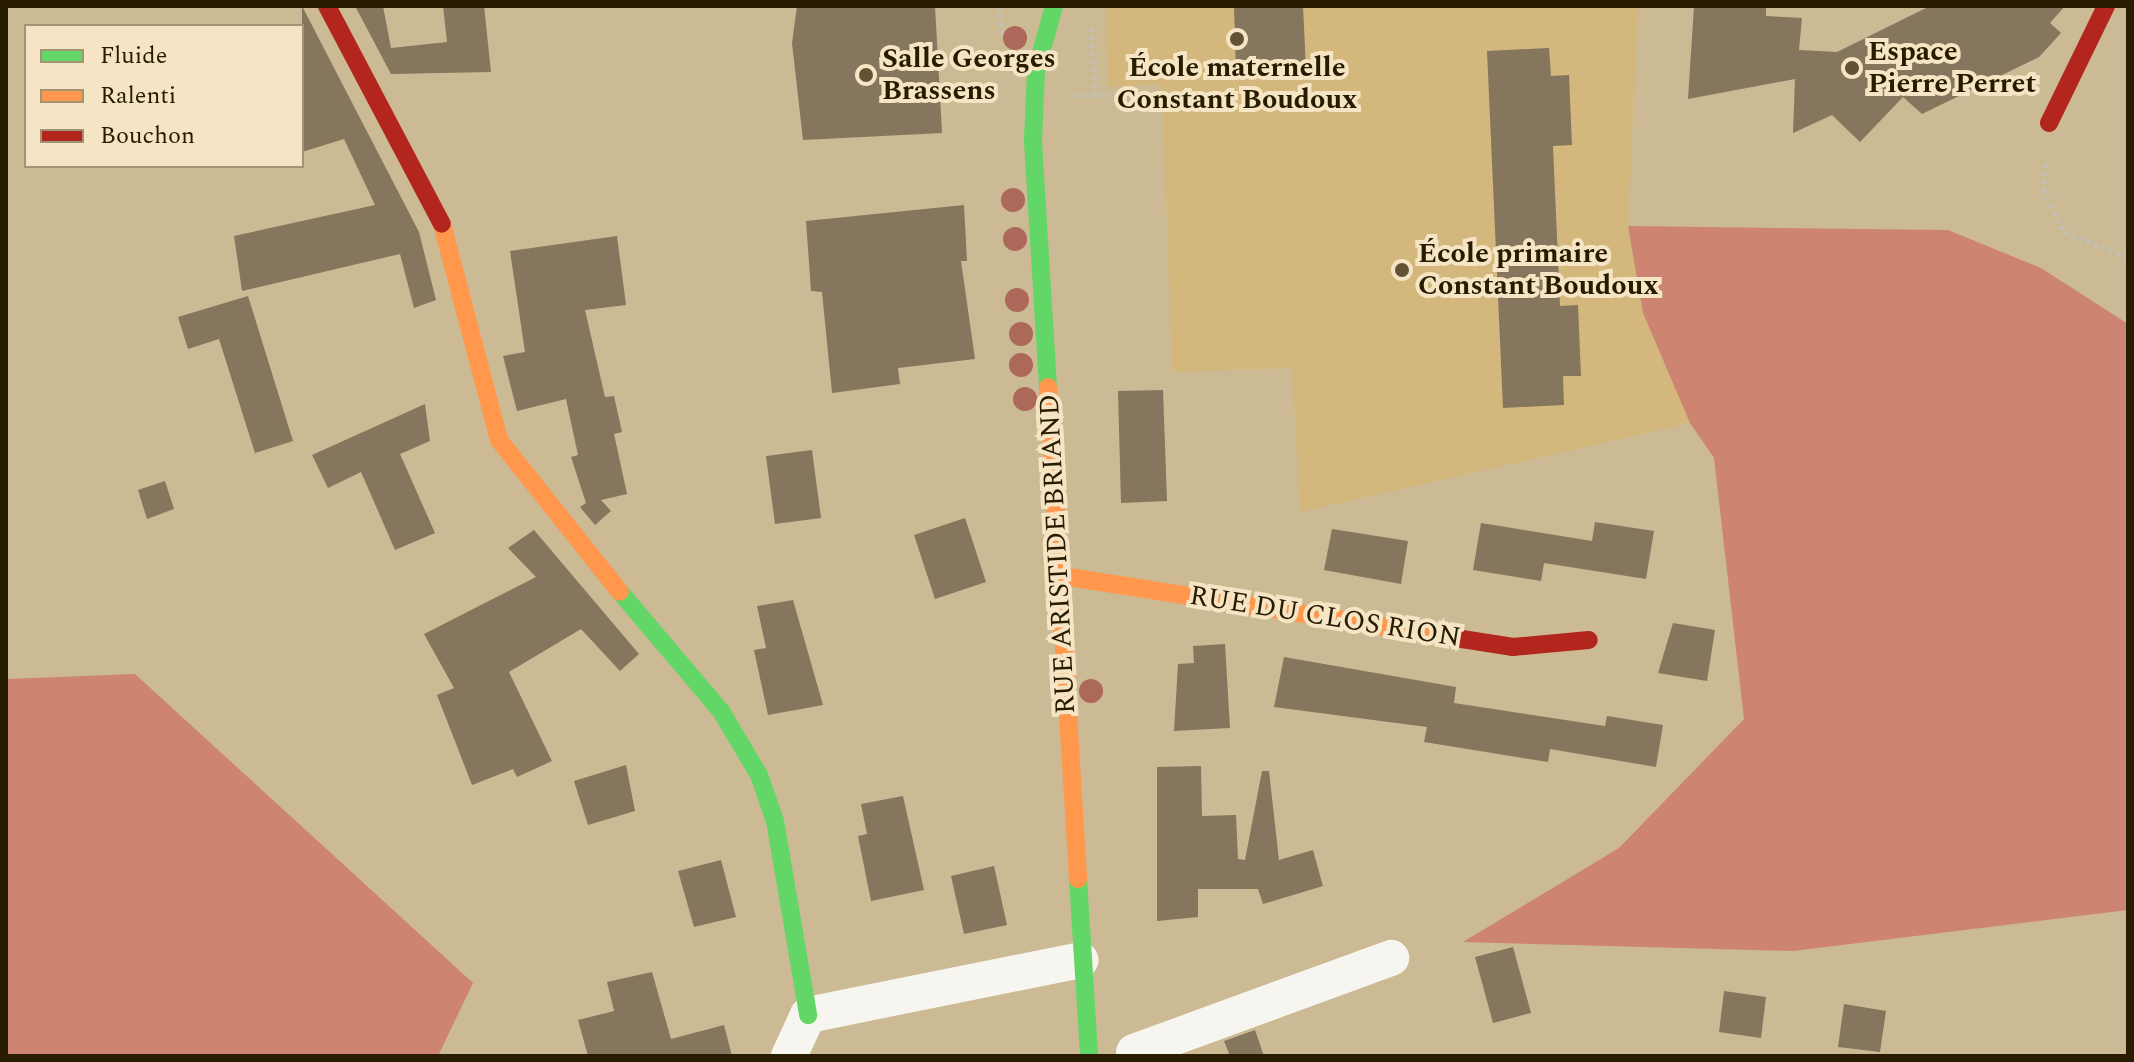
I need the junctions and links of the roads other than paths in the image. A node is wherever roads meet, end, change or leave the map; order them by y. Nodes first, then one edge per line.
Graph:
1 (327, 6) edge
2 (1054, 6) edge
3 (2106, 6) edge
4 (2049, 123) road end
5 (1062, 576) junction
6 (1589, 640) dead end
7 (1391, 958) dead end
8 (1081, 960) junction
9 (808, 1015) junction
10 (1085, 1016) junction
11 (1136, 1054) edge
12 (789, 1056) edge
13 (1089, 1056) edge

1 - 9 street
2 - 5 street, RUE ARISTIDE BRIAND
3 - 4 street
5 - 6 street, RUE DU CLOS RION
5 - 8 street, RUE ARISTIDE BRIAND
7 - 11 street
8 - 9 street
8 - 10 street, RUE ARISTIDE BRIAND
9 - 12 street
10 - 11 street
10 - 13 street, RUE ARISTIDE BRIAND

